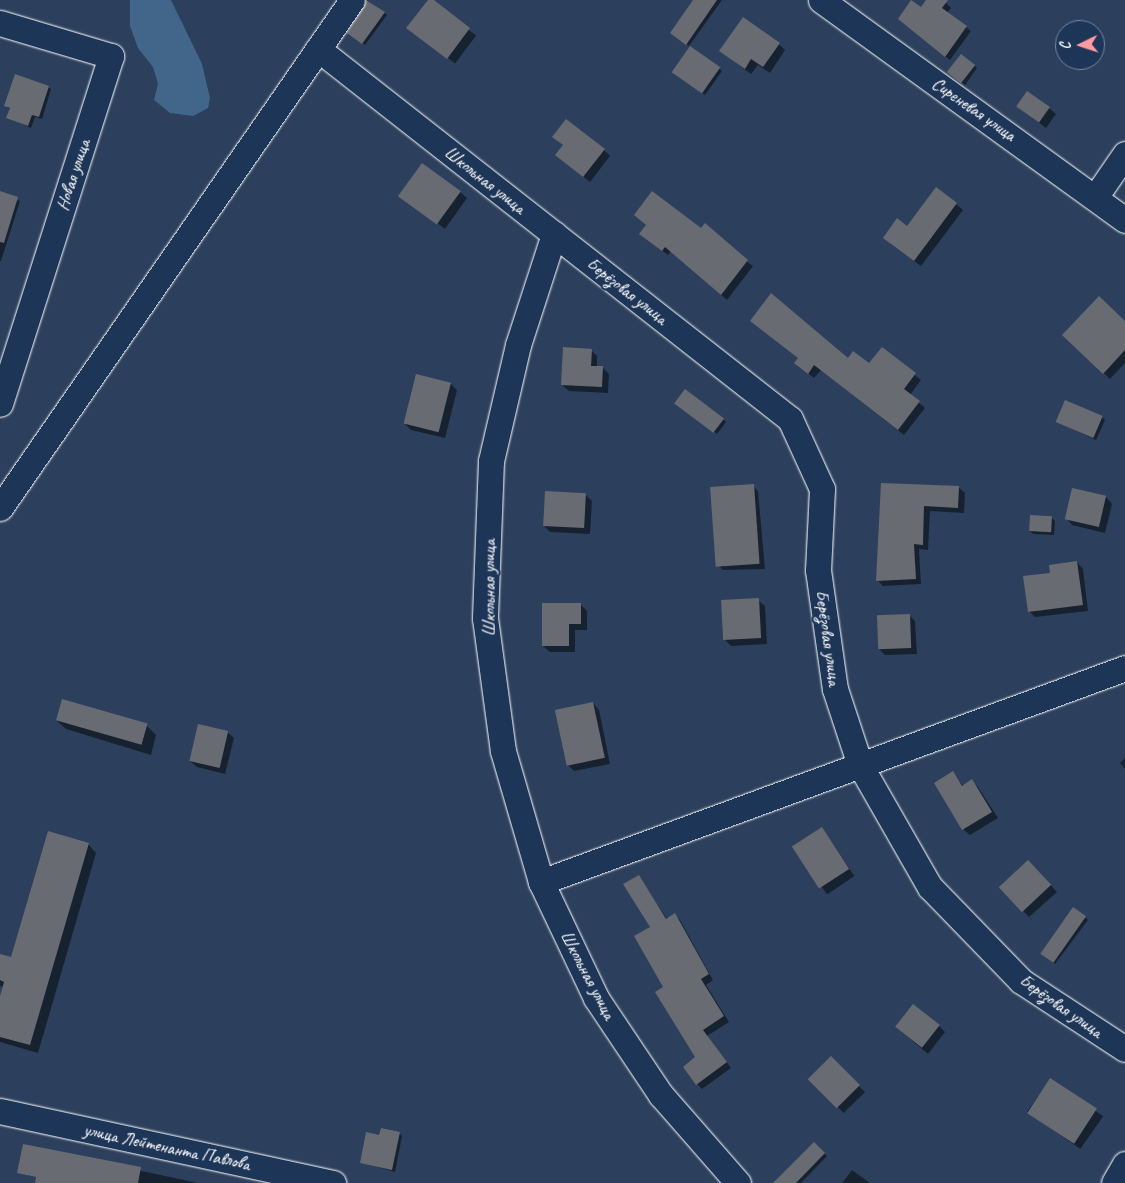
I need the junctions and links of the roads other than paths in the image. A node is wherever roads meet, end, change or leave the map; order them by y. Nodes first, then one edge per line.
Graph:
1 (352, 0) edge
2 (820, 0) edge
3 (0, 23) edge
4 (318, 48) junction
5 (1125, 154) edge
6 (1096, 196) junction
7 (1125, 220) edge
8 (554, 234) junction
9 (0, 404) edge
10 (0, 508) edge
11 (1125, 668) edge
12 (860, 765) junction
13 (541, 882) junction
14 (1125, 1049) edge
15 (0, 1111) edge
16 (1125, 1164) edge
17 (333, 1183) edge
18 (738, 1183) edge
19 (1114, 1183) edge

1 - 4 street
2 - 6 street, Сиреневая улица
3 - 9 street, Новая улица
4 - 8 street, Школьная улица
4 - 10 street
5 - 6 street
6 - 7 street, Сиреневая улица
8 - 12 street, Берёзовая улица
8 - 13 street, Школьная улица
11 - 12 street
12 - 13 street
12 - 14 street, Берёзовая улица
13 - 18 street, Школьная улица
15 - 17 street, улица Лейтенанта Павлова
16 - 19 street

